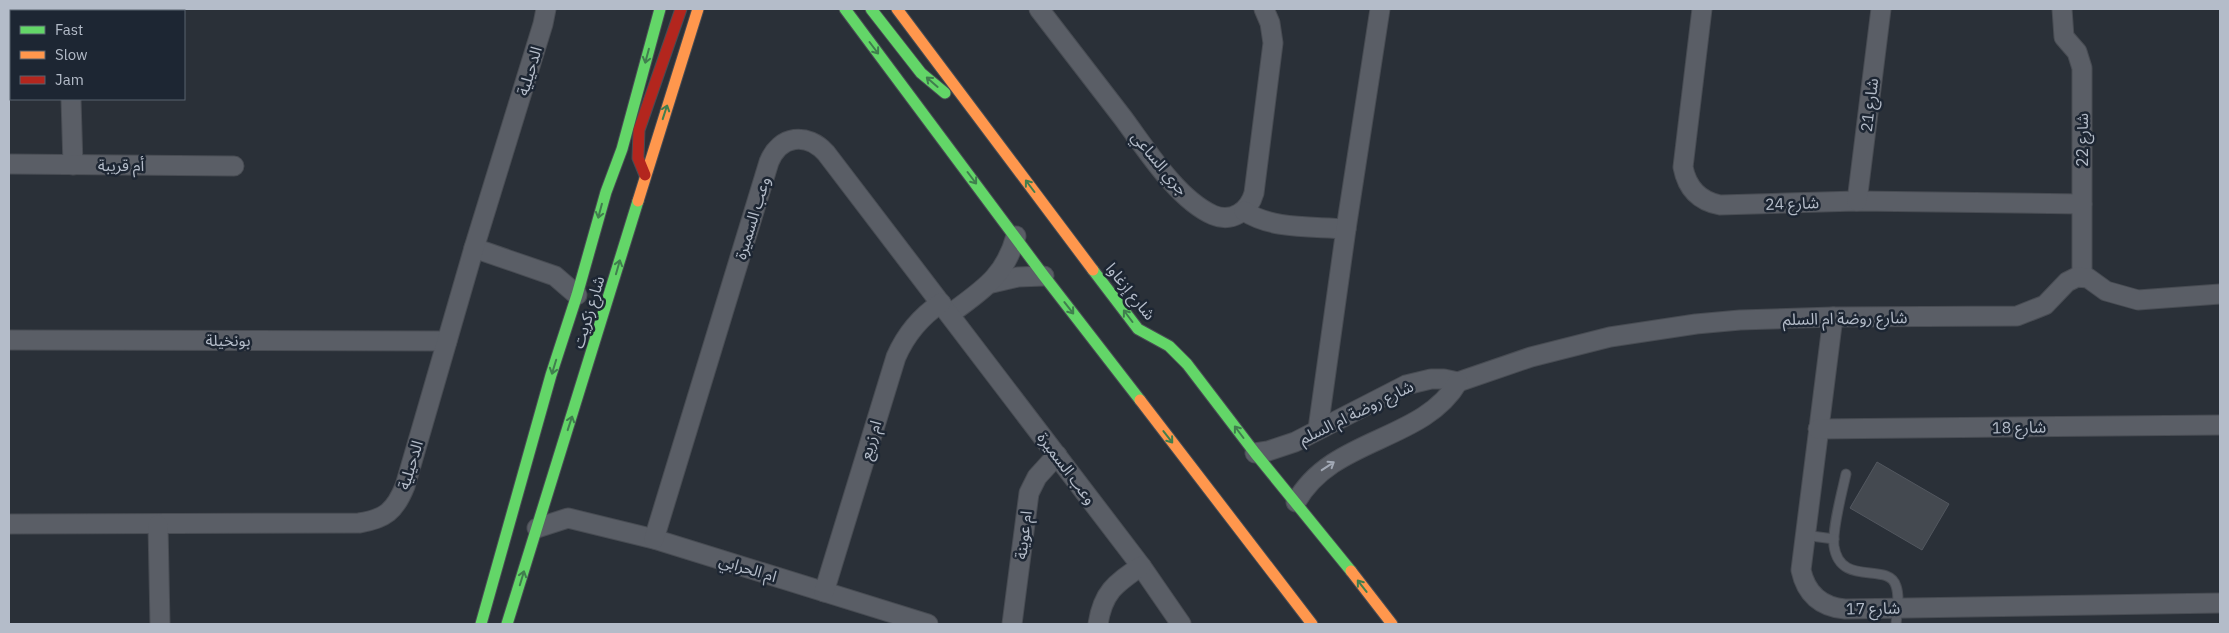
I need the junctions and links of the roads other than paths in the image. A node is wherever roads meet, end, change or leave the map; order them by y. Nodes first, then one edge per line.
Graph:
1 (546, 9) edge
2 (660, 9) edge
3 (681, 9) edge
4 (698, 9) edge
5 (845, 9) edge
6 (871, 9) edge
7 (897, 9) edge
8 (1039, 9) edge
9 (1264, 9) edge
10 (1380, 9) edge
11 (1702, 9) edge
12 (1881, 9) edge
13 (2062, 9) edge
14 (71, 100) edge
15 (972, 109) junction
16 (9, 164) edge
17 (73, 165) junction
18 (234, 166) dead end
19 (645, 175) junction
20 (1857, 201) junction
21 (2082, 204) junction
22 (1244, 212) junction
23 (1346, 229) junction
24 (1016, 236) junction
25 (474, 248) junction
26 (583, 275) junction
27 (555, 276) junction
28 (1044, 276) junction
29 (2082, 277) junction
30 (992, 283) junction
31 (2220, 294) edge
32 (578, 295) junction
33 (945, 309) junction
34 (1833, 317) junction
35 (9, 340) edge
36 (447, 341) junction
37 (1458, 382) junction
38 (2220, 424) edge
39 (1318, 429) junction
40 (1818, 429) junction
41 (1255, 452) junction
42 (1057, 455) junction
43 (1846, 474) dead end
44 (548, 492) junction
45 (1296, 502) junction
46 (568, 518) junction
47 (9, 524) edge
48 (158, 525) junction
49 (537, 528) junction
50 (1804, 535) junction
51 (654, 539) junction
52 (1834, 539) junction
53 (1141, 566) junction
54 (824, 592) junction
55 (2220, 603) edge
56 (1897, 616) edge
57 (915, 622) edge
58 (160, 624) edge
59 (481, 624) edge
60 (507, 624) edge
61 (1012, 624) edge
62 (1098, 624) edge
63 (1181, 624) edge
64 (1312, 624) edge
65 (1392, 624) edge

1 - 25 street, الدحيلية
2 -> 26 main road, شارع زكريت
3 - 19 main road
19 -> 4 main road, شارع زكريت
5 -> 24 main road
15 -> 6 main road
7 - 15 main road, شارع إزغاوا
8 - 22 street, جري الساعي
9 - 22 street
10 - 23 street
11 - 20 street, شارع 24
12 - 20 street, شارع 21
13 - 21 street, شارع 22
14 - 17 street
41 -> 15 main road, شارع إزغاوا
16 - 17 street, أم قريبة
17 - 18 street, أم قريبة
44 -> 19 main road, شارع زكريت
20 - 21 street, شارع 24
21 - 29 street, شارع 22
22 - 23 street
23 - 39 street
24 - 28 main road
24 - 30 street
25 - 27 street
25 - 36 street, الدحيلية
26 - 27 street
26 - 32 main road, شارع زكريت
27 - 32 street
28 - 30 street
28 -> 64 main road
29 - 31 street
29 - 34 street, شارع روضة ام السلم
30 - 33 street
32 -> 59 main road, شارع زكريت
33 - 42 street, وعب السميرة
33 - 51 street, وعب السميرة
33 - 54 street, ام زريع
34 - 37 street, شارع روضة ام السلم
34 - 40 street, شارع 17
35 - 36 street, بونخيلة
36 - 48 street, الدحيلية
37 - 39 street, شارع روضة ام السلم
45 -> 37 street, شارع روضة ام السلم
38 - 40 street, شارع 18
39 - 41 street, شارع روضة ام السلم
40 - 50 street, شارع 17
41 - 45 main road, شارع إزغاوا
42 - 53 street, وعب السميرة
42 - 61 street, ام عوينة
43 - 52 lane
44 - 46 street
44 - 49 main road, شارع زكريت
65 -> 45 main road, شارع إزغاوا
46 - 49 street
46 - 51 street, ام الحرابي
47 - 48 street, الدحيلية
48 - 58 street
60 -> 49 main road, شارع زكريت
50 - 52 lane
50 - 56 street, شارع 17
51 - 54 street, ام الحرابي
52 - 56 lane
53 - 62 street
53 - 63 street, وعب السميرة
54 - 57 street, ام الحرابي
55 - 56 street, شارع 17

